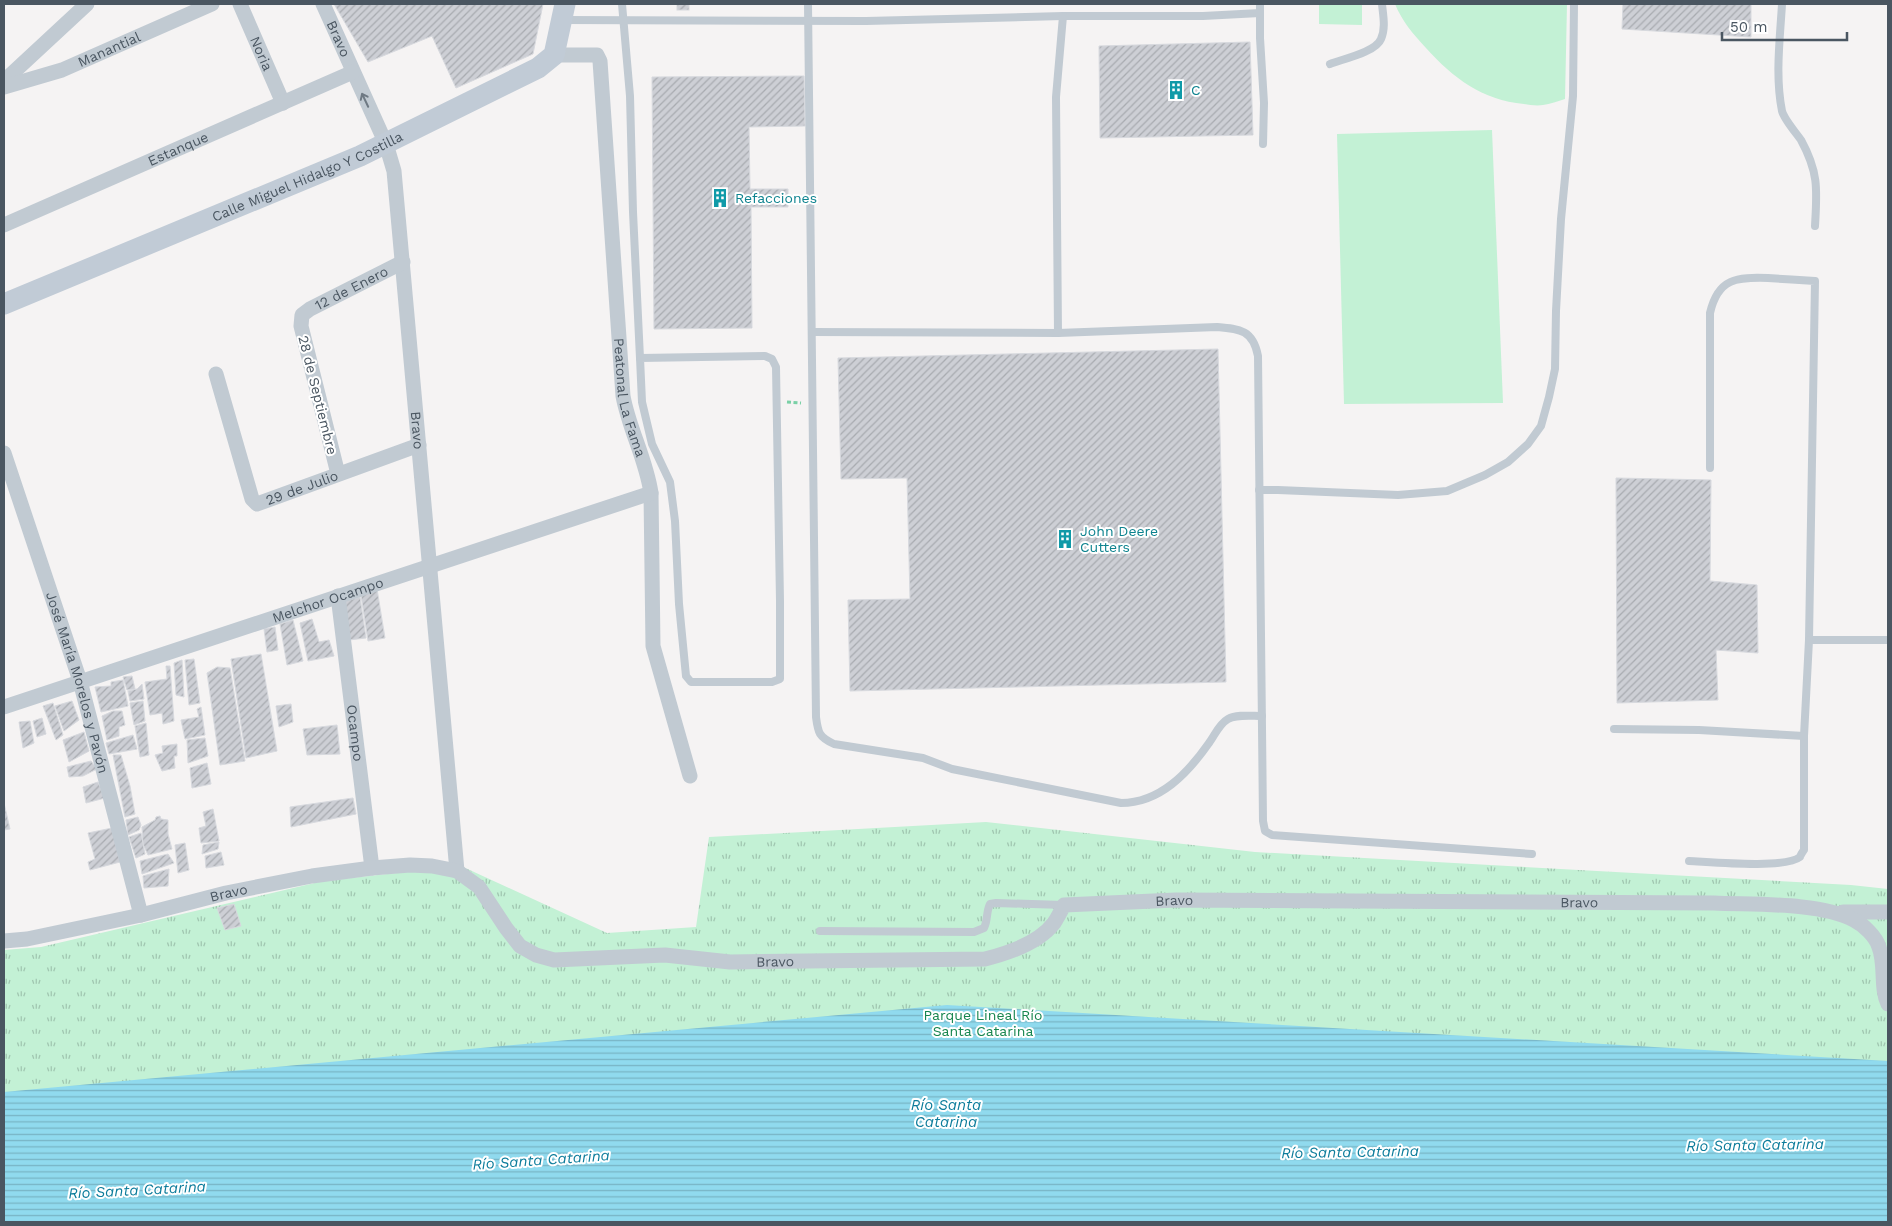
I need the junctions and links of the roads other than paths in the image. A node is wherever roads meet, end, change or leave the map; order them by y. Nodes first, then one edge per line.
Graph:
1 (87, 4) edge
2 (212, 4) edge
3 (240, 4) edge
4 (323, 4) edge
5 (622, 4) edge
6 (808, 4) edge
7 (1260, 4) edge
8 (1382, 4) edge
9 (1574, 4) edge
10 (1782, 4) edge
11 (563, 12) edge
12 (1260, 12) junction
13 (1062, 16) junction
14 (625, 20) junction
15 (808, 20) junction
16 (554, 55) junction
17 (1330, 64) dead end
18 (352, 72) junction
19 (4, 81) edge
20 (4, 87) edge
21 (283, 103) junction
22 (386, 144) junction
23 (1263, 144) dead end
24 (4, 225) edge
25 (1815, 226) dead end
26 (403, 262) junction
27 (4, 304) edge
28 (302, 315) joint
29 (812, 332) junction
30 (1058, 333) junction
31 (640, 358) junction
32 (216, 374) dead end
33 (419, 445) junction
34 (4, 453) edge
35 (1710, 468) dead end
36 (338, 474) junction
37 (1259, 490) junction
38 (651, 493) junction
39 (430, 565) junction
40 (338, 596) junction
41 (1809, 640) junction
42 (1888, 640) edge
43 (80, 681) junction
44 (4, 707) edge
45 (1262, 716) junction
46 (1614, 729) dead end
47 (1804, 736) junction
48 (690, 776) dead end
49 (1532, 854) dead end
50 (1689, 861) dead end
51 (372, 868) junction
52 (457, 871) junction
53 (1064, 906) junction
54 (1831, 912) junction
55 (1888, 912) edge
56 (141, 915) junction
57 (820, 931) dead end
58 (4, 941) edge
59 (1888, 1004) edge

1 - 19 street
2 - 20 street, Manantial
3 - 21 street, Noria
4 - 18 street, Bravo
5 - 14 lane
6 - 15 lane
7 - 12 lane
8 - 17 lane
9 - 37 lane
10 - 25 lane
11 - 14 lane
11 - 16 street
12 - 13 lane
12 - 23 lane
13 - 15 lane
13 - 30 lane
14 - 15 lane
14 - 31 lane
15 - 29 lane
16 - 22 street, Calle Miguel Hidalgo Y Costilla
16 - 38 street, Peatonal La Fama
18 - 21 street, Estanque
22 -> 18 street, Bravo
21 - 24 street, Estanque
22 - 26 street, Bravo
22 - 27 street, Calle Miguel Hidalgo Y Costilla
26 - 28 street, 12 de Enero
26 - 33 street, Bravo
28 - 36 street, 28 de Septiembre
29 - 30 lane
29 - 45 lane
30 - 37 lane
31 - 31 lane
32 - 36 street, 29 de Julio
33 - 36 street, 29 de Julio
33 - 39 street, Bravo
34 - 43 street, José María Morelos y Pavón
35 - 41 lane
37 - 45 lane
38 - 39 street, Melchor Ocampo
38 - 48 street, Peatonal La Fama
39 - 40 street, Melchor Ocampo
39 - 52 street, Bravo
40 - 43 street, Melchor Ocampo
40 - 51 street, Ocampo
41 - 42 lane
41 - 47 lane
43 - 44 street, Melchor Ocampo
43 - 56 street, José María Morelos y Pavón
45 - 49 lane
46 - 47 lane
47 - 50 lane
51 - 52 street, Bravo
51 - 56 street, Bravo
52 - 53 street, Bravo
53 - 54 street, Bravo
53 - 57 lane
54 - 55 street
54 - 59 street, Bravo
56 - 58 street, Bravo

